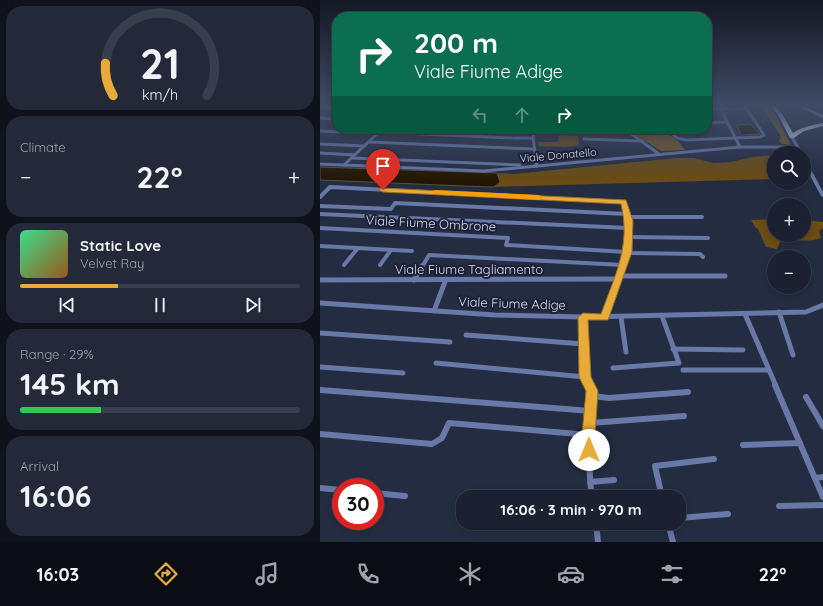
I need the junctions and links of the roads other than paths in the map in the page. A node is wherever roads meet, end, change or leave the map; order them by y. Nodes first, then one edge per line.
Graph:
1 (733, 131) edge
2 (763, 131) edge
3 (789, 131) edge
4 (799, 131) edge
5 (377, 134) edge
6 (437, 134) edge
7 (534, 134) edge
8 (632, 134) edge
9 (674, 134) edge
10 (736, 137) junction
11 (792, 137) junction
12 (533, 138) junction
13 (584, 139) dead end
14 (642, 141) junction
15 (369, 142) junction
16 (320, 144) edge
17 (364, 146) junction
18 (796, 146) edge
19 (740, 147) junction
20 (767, 147) edge
21 (534, 149) junction
22 (320, 153) edge
23 (659, 154) junction
24 (355, 155) junction
25 (352, 158) junction
26 (320, 164) edge
27 (344, 165) junction
28 (537, 166) junction
29 (811, 173) edge
30 (823, 196) edge
31 (320, 197) edge
32 (320, 206) edge
33 (320, 214) edge
34 (627, 216) junction
35 (702, 217) dead end
36 (320, 228) edge
37 (628, 228) junction
38 (628, 237) junction
39 (708, 238) dead end
40 (320, 246) edge
41 (358, 248) junction
42 (391, 250) junction
43 (412, 251) dead end
44 (627, 253) junction
45 (704, 257) dead end
46 (344, 265) dead end
47 (380, 265) dead end
48 (623, 265) junction
49 (725, 276) dead end
50 (618, 278) junction
51 (446, 279) junction
52 (320, 280) edge
53 (414, 280) junction
54 (320, 303) edge
55 (823, 305) edge
56 (434, 311) junction
57 (779, 312) junction
58 (745, 314) junction
59 (662, 316) junction
60 (583, 317) junction
61 (604, 317) junction
62 (621, 317) junction
63 (320, 334) edge
64 (466, 335) dead end
65 (450, 342) dead end
66 (584, 344) junction
67 (673, 349) junction
68 (743, 350) dead end
69 (626, 352) dead end
70 (793, 355) dead end
71 (436, 363) dead end
72 (320, 368) edge
73 (613, 368) dead end
74 (683, 370) dead end
75 (768, 370) junction
76 (403, 373) dead end
77 (585, 377) junction
78 (320, 390) edge
79 (688, 392) dead end
80 (592, 396) junction
81 (806, 397) dead end
82 (590, 410) junction
83 (684, 416) dead end
84 (590, 423) junction
85 (823, 426) edge
86 (320, 434) edge
87 (589, 435) junction
88 (800, 443) junction
89 (743, 446) dead end
90 (714, 459) dead end
91 (823, 477) edge
92 (815, 478) junction
93 (614, 480) dead end
94 (590, 482) junction
95 (320, 488) edge
96 (332, 489) edge
97 (591, 490) edge
98 (660, 490) edge
99 (384, 494) edge
100 (405, 496) dead end
101 (823, 497) edge
102 (823, 505) edge
103 (779, 506) dead end
104 (728, 514) dead end
105 (686, 517) edge
106 (597, 530) edge
107 (670, 530) edge
108 (598, 542) edge
109 (673, 542) edge

1 - 10 street
2 - 10 street
3 - 11 highway
4 - 11 highway
5 - 15 street
6 - 12 street
7 - 12 street
8 - 14 street
9 - 10 street
10 - 19 street
11 - 18 street
12 - 21 street
13 - 14 street
14 - 23 street
15 - 17 street
15 - 21 street
16 - 17 street
17 - 24 street
19 - 20 street, Viale Donatello
19 - 23 street, Viale Donatello
21 - 28 street
22 - 24 street
23 - 28 street, Viale Donatello
24 - 25 street
25 - 27 street
25 - 28 street
26 - 27 street, Viale Donatello
27 - 28 street, Viale Donatello
29 - 30 street
31 - 34 street
32 - 34 street
33 - 37 street
34 - 35 street
34 - 37 street
36 - 44 street, Viale Fiume Ombrone
37 - 38 street
38 - 39 street
38 - 44 street
40 - 41 street
41 - 42 street
41 - 46 street
42 - 43 street
42 - 47 street
44 - 45 street
44 - 48 street
48 - 50 street
48 - 53 street
49 - 50 street, Viale Fiume Tagliamento
50 - 51 street, Viale Fiume Tagliamento
50 - 61 street
51 - 53 street, Viale Fiume Tagliamento
51 - 56 street
52 - 53 street, Viale Fiume Tagliamento
54 - 56 street, Viale Fiume Adige
55 - 57 street, Viale Fiume Adige
56 - 60 street, Viale Fiume Adige
57 - 58 street, Viale Fiume Adige
57 - 70 street
58 - 59 street, Viale Fiume Adige
58 - 75 street
59 - 62 street, Viale Fiume Adige
59 - 67 street
60 - 61 street, Viale Fiume Adige
60 - 66 street
61 - 62 street, Viale Fiume Adige
62 - 69 street
63 - 65 street
64 - 66 street
66 - 77 street
67 - 68 street
67 - 73 street
71 - 77 street
72 - 76 street
74 - 75 street
75 - 88 street
77 - 80 street
78 - 82 street
79 - 80 street
80 - 82 street
81 - 85 street
82 - 84 street
83 - 84 street
84 - 87 street
86 - 87 street
87 - 94 street
88 - 89 street
88 - 92 street
90 - 98 street
91 - 92 street
92 - 101 street
93 - 94 street
94 - 97 street
95 - 96 street
99 - 100 street
102 - 103 street
104 - 105 street
106 - 108 street
107 - 109 street

